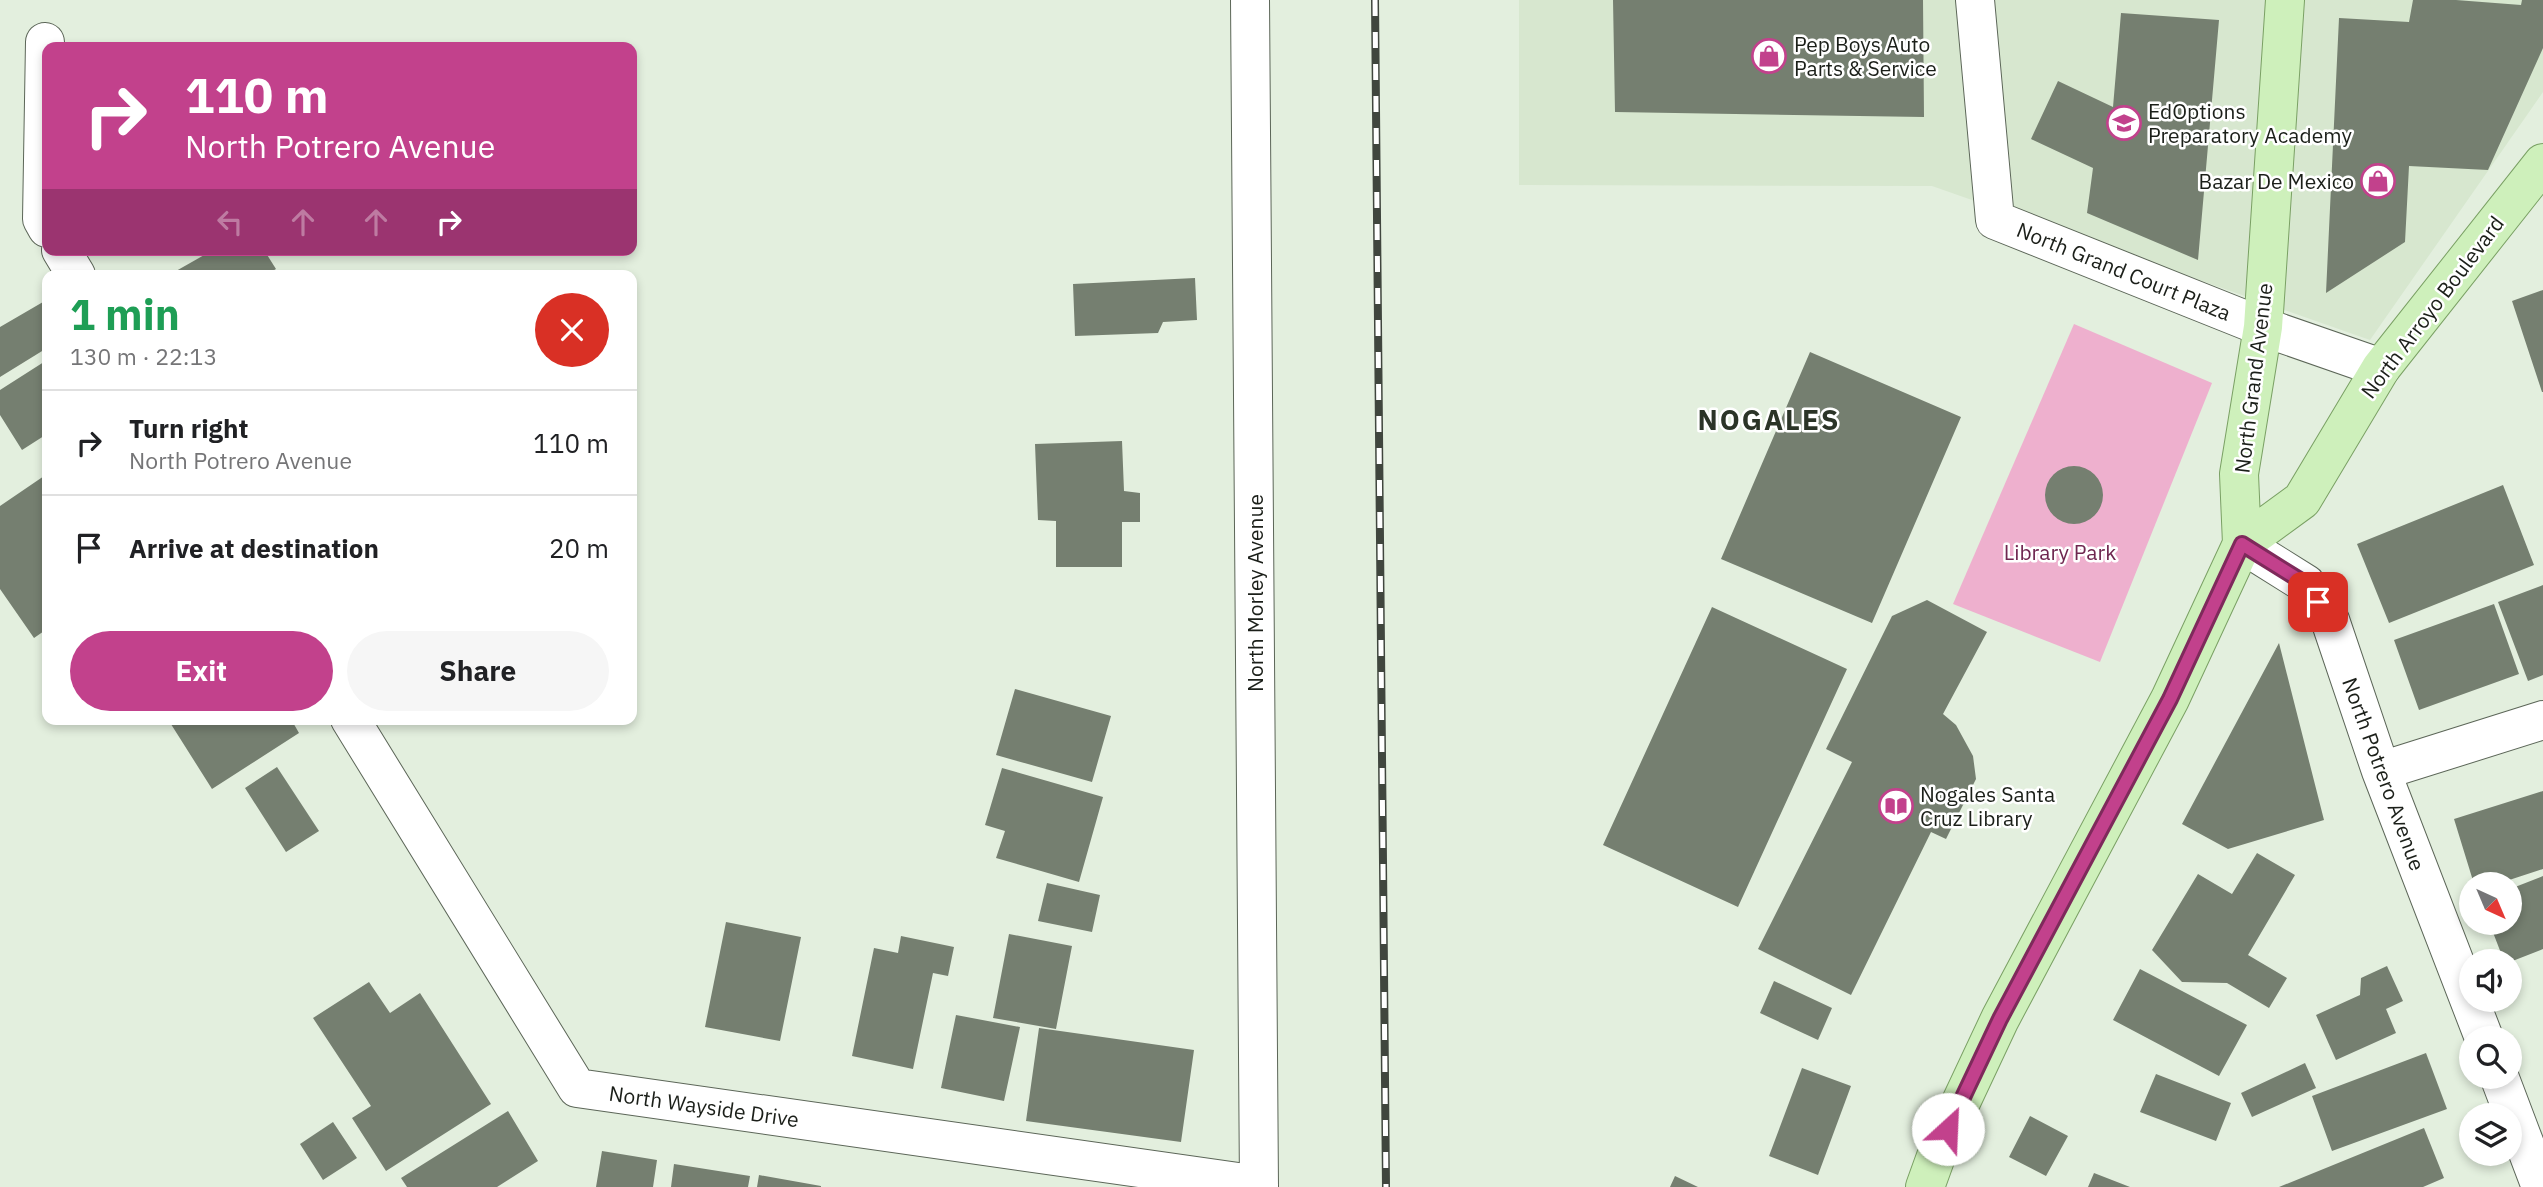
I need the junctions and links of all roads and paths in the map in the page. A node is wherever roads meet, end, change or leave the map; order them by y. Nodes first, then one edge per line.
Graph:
1 (1250, 0) edge
2 (1975, 0) edge
3 (2285, 0) edge
4 (2543, 163) edge
5 (2263, 327) junction
6 (2381, 368) junction
7 (2242, 544) junction
8 (2543, 720) edge
9 (354, 725) edge
10 (2381, 771) junction
11 (2479, 1026) edge
12 (2503, 1089) edge
13 (1259, 1186) edge
14 (1925, 1187) edge
15 (2541, 1187) edge

1 - 13 street, North Morley Avenue
2 - 5 street, North Grand Court Plaza
3 - 5 main road, North Grand Avenue
4 - 6 main road, North Arroyo Boulevard
5 - 6 street, North Grand Court Plaza
5 - 7 main road, North Grand Avenue
6 - 7 main road, North Arroyo Boulevard
7 - 10 street, North Potrero Avenue
7 - 14 main road, North Grand Avenue
8 - 10 street
9 - 13 street, North Wayside Drive
10 - 11 street, North Potrero Avenue
12 - 15 street

